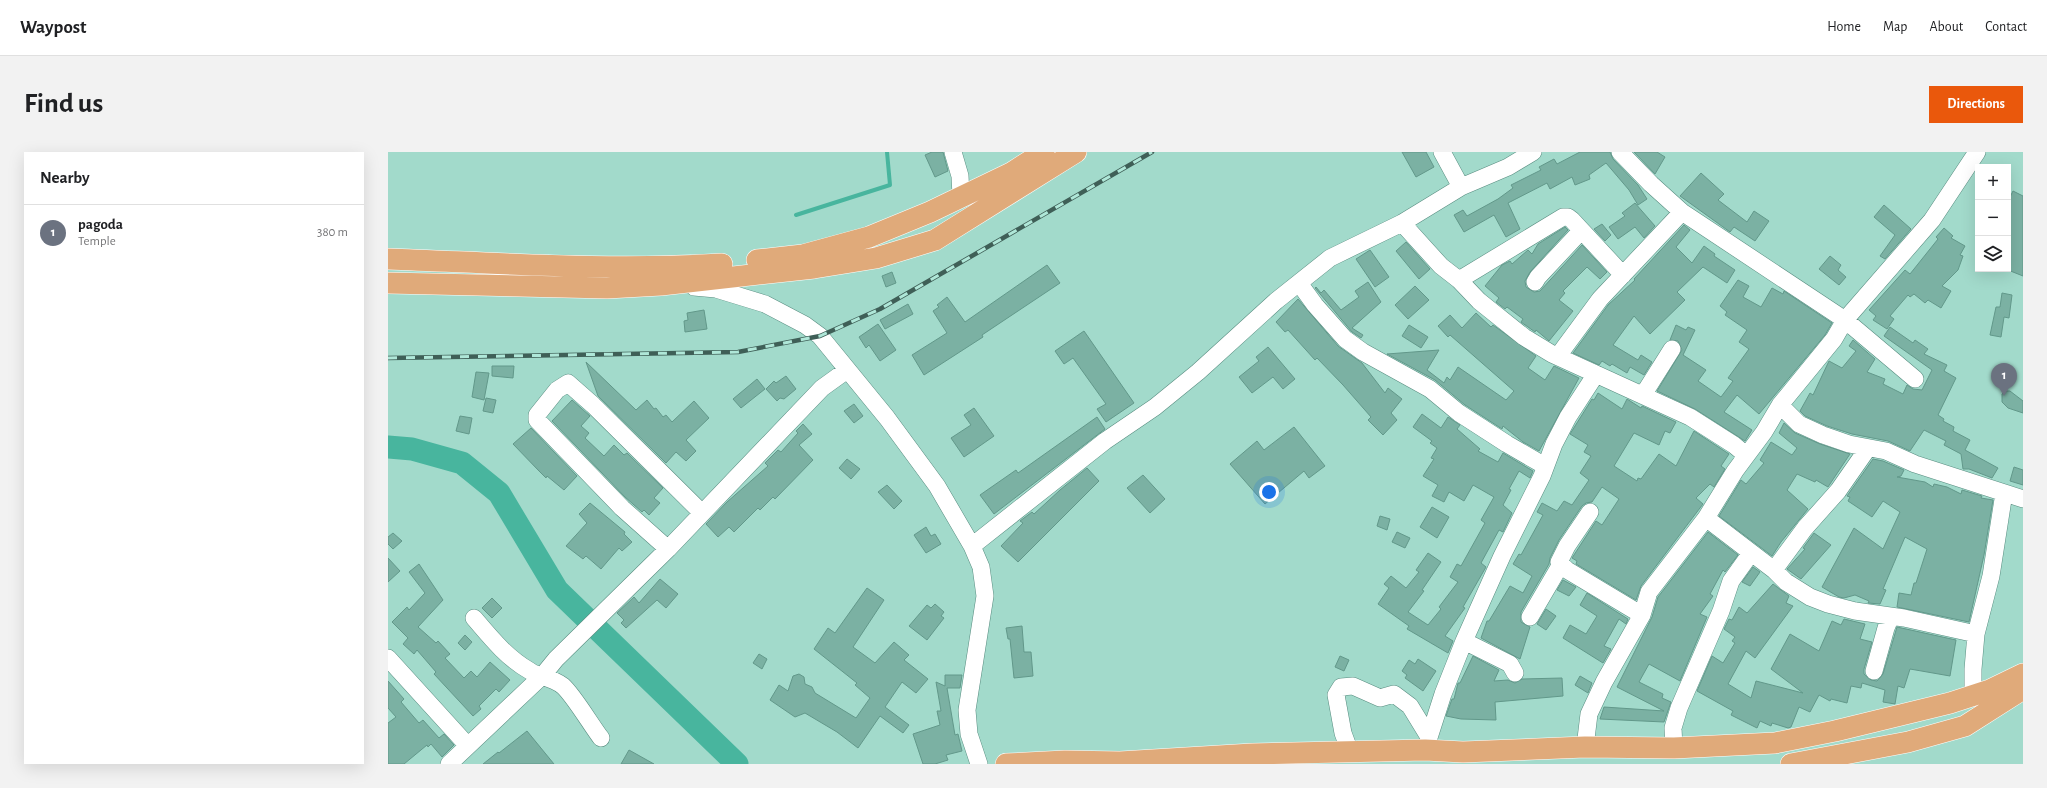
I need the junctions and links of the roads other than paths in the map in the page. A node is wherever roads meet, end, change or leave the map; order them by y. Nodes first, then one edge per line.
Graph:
1 (953, 152) edge
2 (1044, 152) edge
3 (1076, 152) edge
4 (1442, 152) edge
5 (1533, 152) edge
6 (1620, 152) edge
7 (1977, 152) edge
8 (1461, 187) junction
9 (961, 196) junction
10 (1682, 212) junction
11 (1402, 223) junction
12 (1581, 231) junction
13 (388, 259) edge
14 (1623, 275) junction
15 (1459, 280) junction
16 (1535, 282) dead end
17 (388, 283) edge
18 (1299, 283) junction
19 (661, 285) junction
20 (1845, 320) junction
21 (1672, 349) dead end
22 (1558, 356) junction
23 (847, 370) junction
24 (1596, 374) junction
25 (1915, 379) dead end
26 (1643, 395) junction
27 (1780, 405) junction
28 (1868, 448) junction
29 (1746, 455) junction
30 (1545, 466) junction
31 (2004, 493) junction
32 (2023, 499) edge
33 (1590, 512) dead end
34 (702, 513) junction
35 (1706, 518) junction
36 (972, 546) junction
37 (668, 548) junction
38 (1751, 553) junction
39 (1561, 564) junction
40 (1774, 570) junction
41 (1642, 615) junction
42 (1891, 616) junction
43 (474, 618) dead end
44 (1530, 618) dead end
45 (1976, 634) junction
46 (1464, 640) junction
47 (388, 658) edge
48 (1874, 671) dead end
49 (1515, 673) dead end
50 (2023, 674) edge
51 (543, 675) junction
52 (2023, 689) edge
53 (1973, 695) junction
54 (601, 738) dead end
55 (1427, 743) junction
56 (468, 746) junction
57 (1585, 747) junction
58 (1674, 748) junction
59 (1350, 752) junction
60 (449, 764) edge
61 (979, 764) edge
62 (1006, 764) edge
63 (1791, 764) edge

1 - 9 street
2 - 9 main road
3 - 19 main road
4 - 8 street
5 - 8 street
6 - 10 street
7 - 20 street
8 - 11 street
9 - 13 main road
10 - 14 street
10 - 20 street
11 - 15 street
11 - 18 street
12 - 14 street
12 - 15 street
12 - 16 street
14 - 22 street
15 - 22 street
17 - 19 main road
18 - 30 street
18 - 36 street
19 - 23 street
20 - 25 street
20 - 27 street
21 - 26 street
22 - 24 street
23 - 34 street
23 - 36 street
24 - 26 street
24 - 30 street
26 - 29 street
27 - 28 street
27 - 29 street
28 - 31 street
28 - 40 street
29 - 35 street
30 - 46 street
31 - 32 street
31 - 45 street
33 - 39 street
34 - 37 street
34 - 37 street
35 - 38 street
35 - 41 street
36 - 61 street
37 - 51 street
38 - 40 street
38 - 58 street
39 - 41 street
39 - 44 street
40 - 42 street
41 - 57 street
42 - 45 street
42 - 48 street
43 - 51 street
45 - 53 street
46 - 49 street
46 - 55 street
47 - 56 street
50 - 53 main road
51 - 54 street
51 - 56 street
52 - 63 main road
53 - 58 main road
55 - 57 main road
55 - 59 main road
55 - 59 street
56 - 60 street
57 - 58 main road
59 - 62 main road

